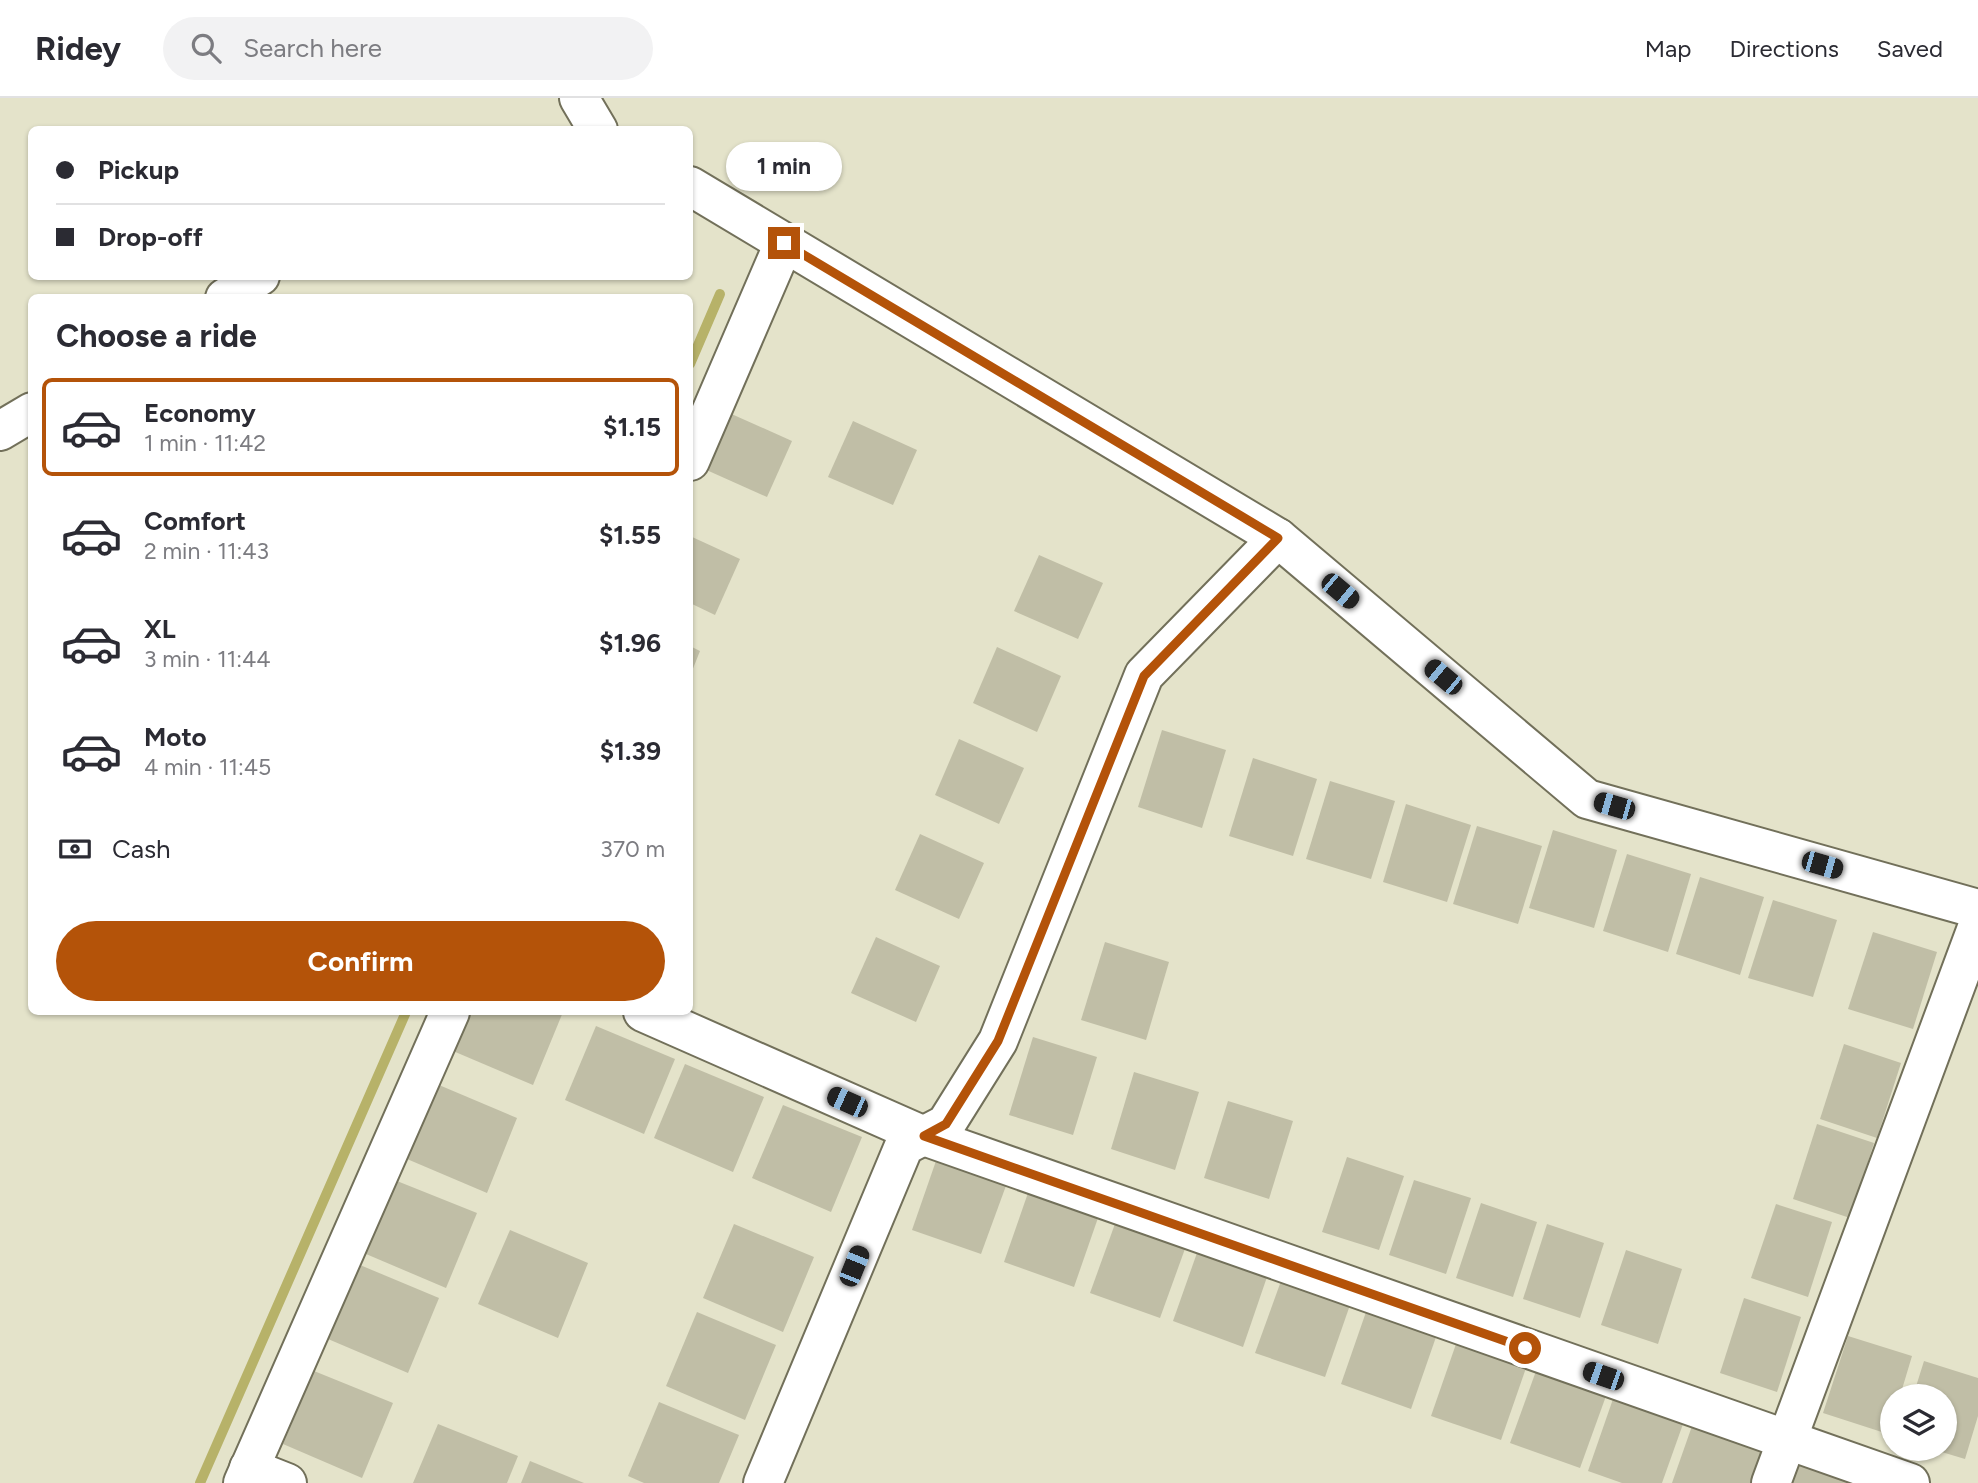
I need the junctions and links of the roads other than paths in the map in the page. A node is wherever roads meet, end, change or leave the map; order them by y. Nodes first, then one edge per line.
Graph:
1 (579, 98) edge
2 (596, 126) edge
3 (693, 188) edge
4 (784, 243) junction
5 (254, 280) edge
6 (231, 294) edge
7 (28, 414) edge
8 (0, 431) edge
9 (693, 454) edge
10 (1278, 538) junction
11 (1978, 909) edge
12 (1978, 925) edge
13 (449, 1015) edge
14 (650, 1015) edge
15 (924, 1136) junction
16 (1786, 1441) junction
17 (246, 1476) edge
18 (288, 1483) edge
19 (764, 1483) edge
20 (1771, 1483) edge
21 (1910, 1483) edge

1 - 2 street
3 - 4 street
4 - 9 street
4 - 10 street
5 - 6 street
7 - 8 street
10 - 11 street
10 - 15 street
12 - 16 street
13 - 17 street
14 - 15 street
15 - 16 street
15 - 19 street
16 - 20 street
16 - 21 street
17 - 18 street

